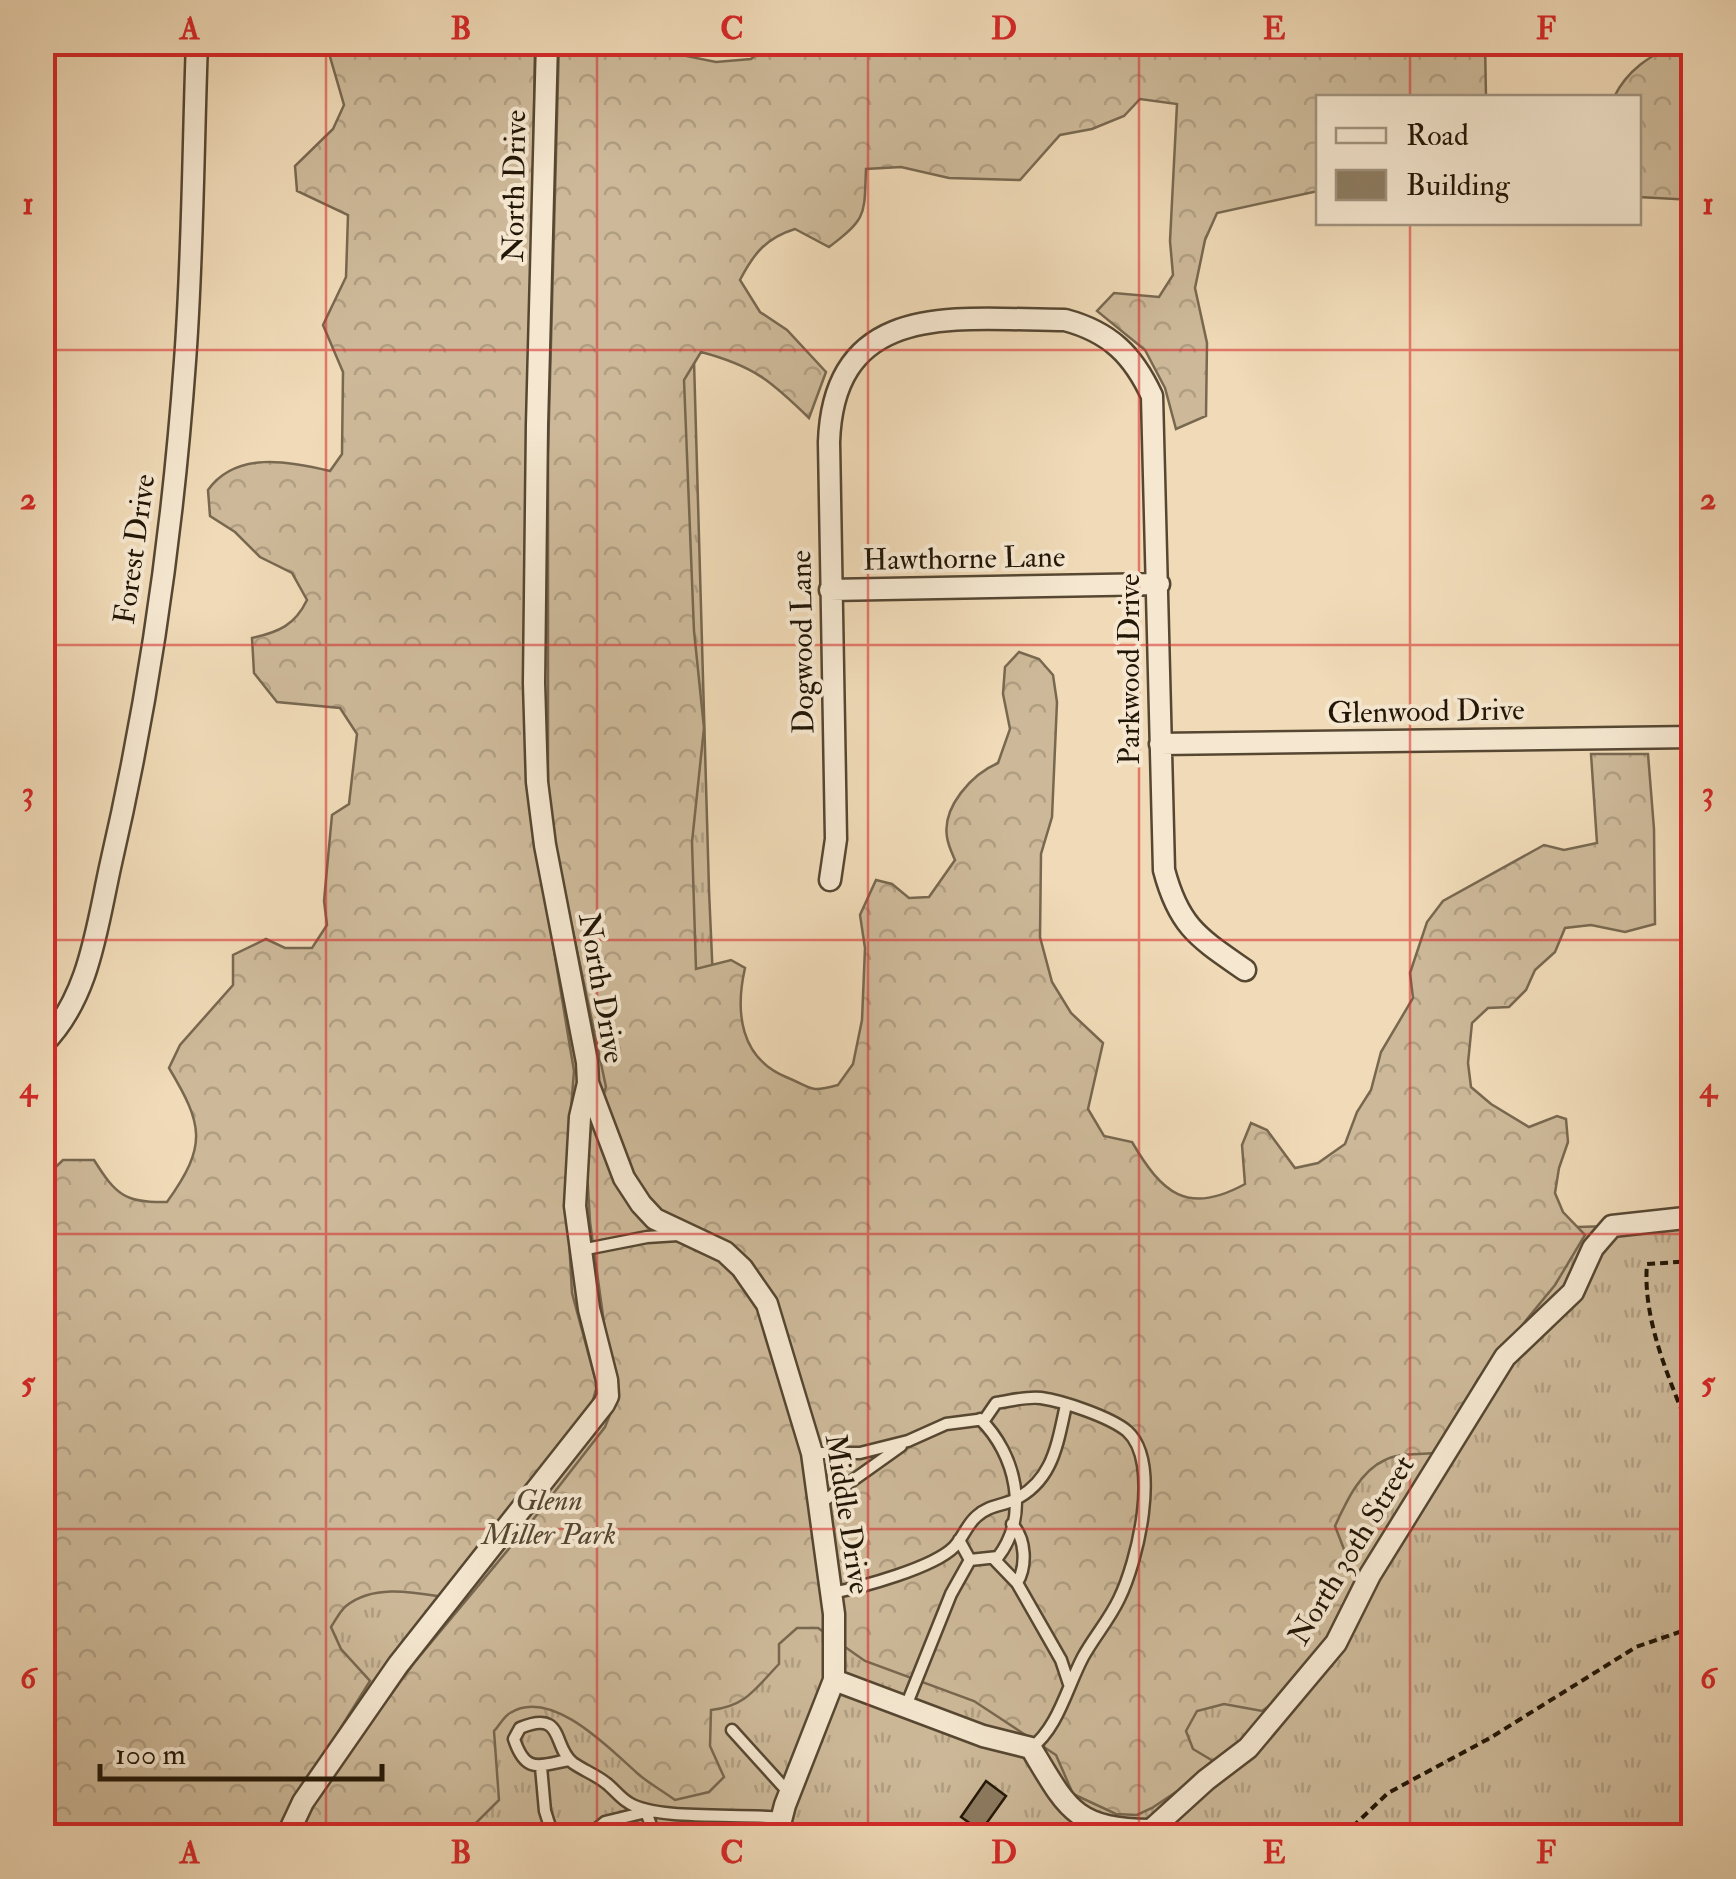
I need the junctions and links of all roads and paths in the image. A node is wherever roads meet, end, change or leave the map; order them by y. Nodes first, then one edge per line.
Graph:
1 (196, 42) edge
2 (547, 42) edge
3 (1119, 344) joint
4 (1158, 584) junction
5 (830, 590) junction
6 (1694, 737) edge
7 (1160, 744) junction
8 (830, 880) dead end
9 (1245, 970) dead end
10 (42, 1045) edge
11 (588, 1083) junction
12 (1694, 1218) edge
13 (689, 1235) junction
14 (580, 1250) junction
15 (1694, 1261) edge
16 (1066, 1405) junction
17 (980, 1419) junction
18 (908, 1441) junction
19 (1694, 1442) edge
20 (812, 1453) junction
21 (1018, 1497) junction
22 (821, 1503) junction
23 (1012, 1524) junction
24 (959, 1540) junction
25 (994, 1558) junction
26 (970, 1560) junction
27 (1018, 1583) junction
28 (832, 1593) junction
29 (1694, 1627) edge
30 (834, 1680) junction
31 (1069, 1684) junction
32 (905, 1707) junction
33 (732, 1730) dead end
34 (1030, 1748) junction
35 (569, 1760) junction
36 (541, 1767) junction
37 (790, 1794) junction
38 (646, 1812) junction
39 (779, 1827) edge
40 (287, 1836) edge
41 (553, 1836) edge
42 (588, 1836) edge
43 (655, 1836) edge
44 (1343, 1836) edge

1 - 10 street, Forest Drive
2 - 11 street, North Drive
3 - 4 street, Parkwood Drive
3 - 5 street, Dogwood Lane
4 - 5 street, Hawthorne Lane
4 - 7 street, Parkwood Drive
5 - 8 street, Dogwood Lane
6 - 7 street, Glenwood Drive
7 - 9 street, Parkwood Drive
11 - 13 street, Middle Drive
11 - 14 street, North Drive
12 - 34 street, North 30th Street
13 - 14 lane
13 - 20 street, Middle Drive
14 - 40 street, North Drive
15 - 19 path
16 - 17 lane
16 - 21 lane
16 - 31 lane
17 - 18 lane
17 - 21 lane
18 - 20 lane
18 - 22 lane
20 - 22 street, Middle Drive
21 - 23 lane
21 - 24 lane
22 - 28 street, Middle Drive
23 - 25 lane
23 - 27 lane
24 - 26 lane
24 - 28 lane
25 - 26 lane
25 - 27 lane
26 - 32 lane
27 - 31 lane
28 - 30 street, Middle Drive
29 - 44 path
30 - 32 street
30 - 37 street, Middle Drive
31 - 34 lane
32 - 34 street
33 - 37 lane
35 - 36 lane
35 - 36 lane
35 - 38 lane
36 - 41 lane
37 - 39 street, Middle Drive
38 - 39 lane
38 - 42 lane
38 - 43 lane

